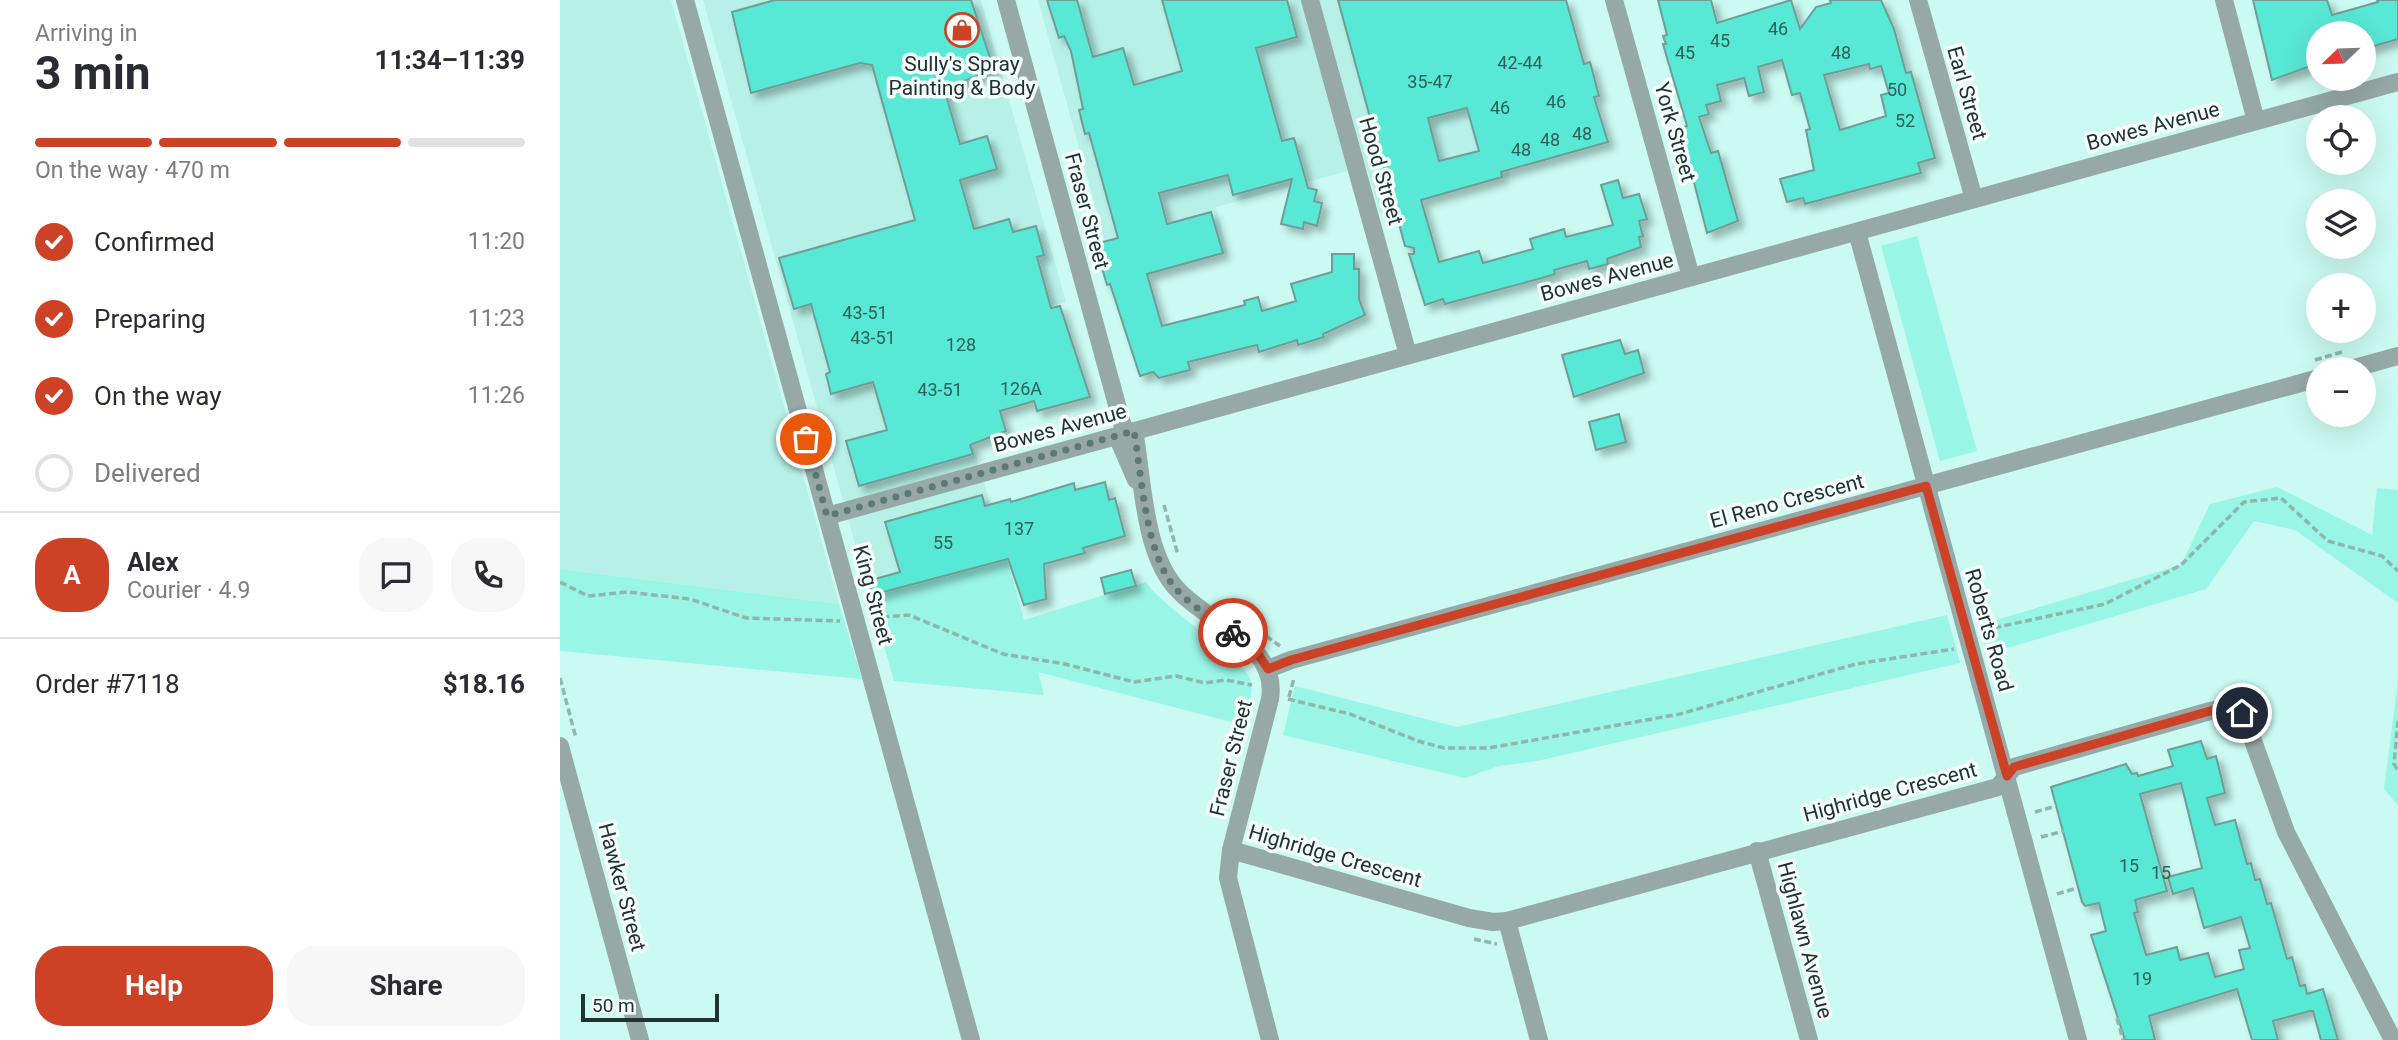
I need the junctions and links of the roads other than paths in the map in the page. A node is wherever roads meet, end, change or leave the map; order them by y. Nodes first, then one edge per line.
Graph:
1 (685, 0) edge
2 (1006, 0) edge
3 (1310, 0) edge
4 (1614, 0) edge
5 (1918, 0) edge
6 (2224, 0) edge
7 (2398, 82) edge
8 (2256, 121) junction
9 (1974, 199) junction
10 (1857, 232) junction
11 (1691, 277) junction
12 (1408, 355) junction
13 (2398, 356) edge
14 (2376, 362) edge
15 (2306, 382) edge
16 (1125, 434) junction
17 (1926, 486) junction
18 (827, 516) junction
19 (1268, 669) junction
20 (560, 746) edge
21 (2007, 776) junction
22 (1231, 850) junction
23 (1757, 851) junction
24 (1507, 921) junction
25 (640, 1040) edge
26 (971, 1040) edge
27 (1270, 1040) edge
28 (1539, 1040) edge
29 (1809, 1040) edge
30 (2078, 1040) edge
31 (2393, 1040) edge

1 - 18 street, King Street
2 - 16 street, Fraser Street
3 - 12 street, Hood Street
4 - 11 street, York Street
5 - 9 street, Earl Street
6 - 8 street
7 - 8 street, Bowes Avenue
8 - 9 street, Bowes Avenue
9 - 10 street, Bowes Avenue
10 - 11 street, Bowes Avenue
10 - 17 street, Roberts Road
11 - 12 street, Bowes Avenue
12 - 16 street, Bowes Avenue
13 - 14 street
15 - 17 street, El Reno Crescent
16 - 18 street, Bowes Avenue
16 - 19 street, Fraser Street
17 - 19 street, El Reno Crescent
17 - 21 street, Roberts Road
18 - 26 street, King Street
19 - 22 street, Fraser Street
20 - 25 street, Hawker Street
21 - 23 street, Highridge Crescent
21 - 30 street, Roberts Road
21 - 31 street, Highridge Crescent
22 - 24 street, Highridge Crescent
22 - 27 street, Fraser Street
23 - 24 street, Highridge Crescent
23 - 29 street, Highlawn Avenue
24 - 28 street

